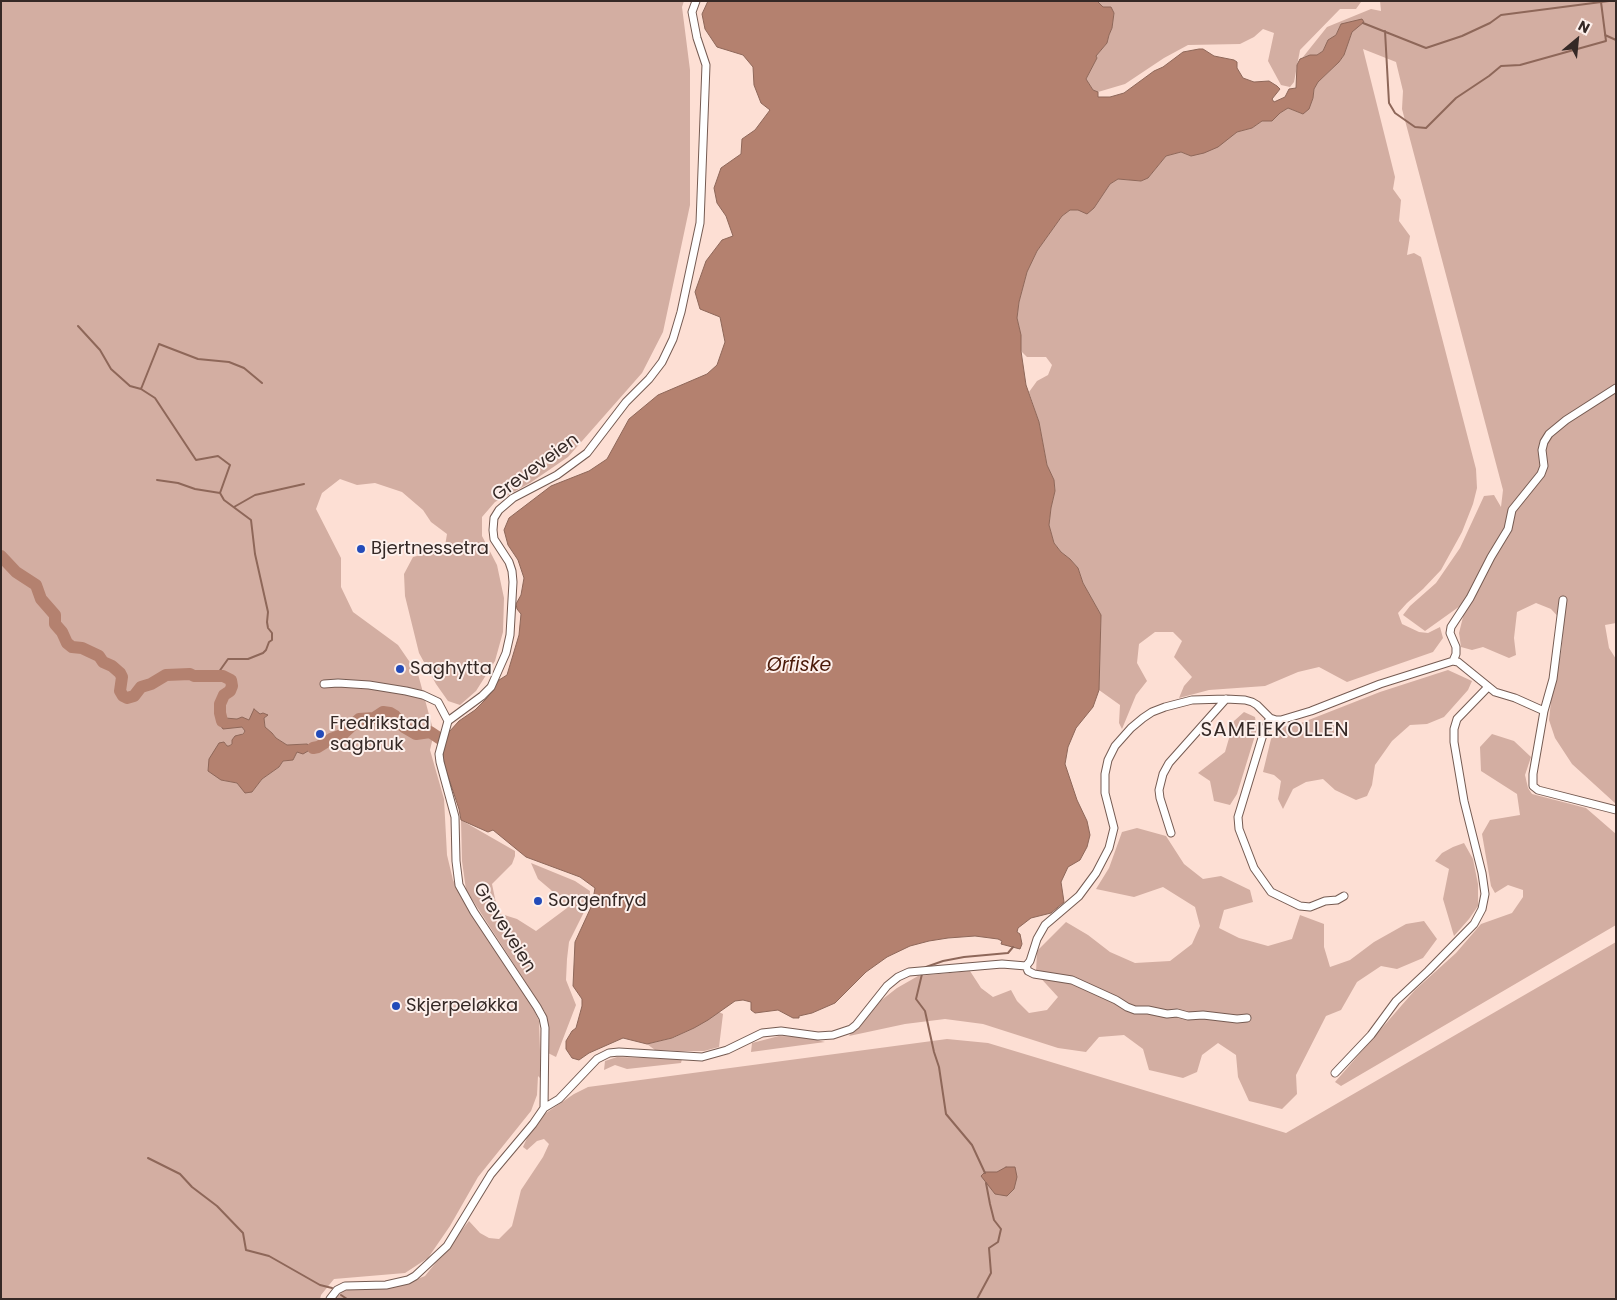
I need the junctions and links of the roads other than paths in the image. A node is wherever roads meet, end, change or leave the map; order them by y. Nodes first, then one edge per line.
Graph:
1 (696, 1) edge
2 (1616, 388) edge
3 (1563, 600) dead end
4 (1453, 661) junction
5 (324, 684) dead end
6 (1488, 687) junction
7 (1226, 699) junction
8 (1544, 710) junction
9 (1270, 718) junction
10 (448, 722) junction
11 (1616, 810) edge
12 (1171, 833) dead end
13 (1344, 896) dead end
14 (1022, 966) junction
15 (1247, 1018) dead end
16 (1335, 1072) dead end
17 (544, 1108) junction
18 (330, 1299) edge

1 - 10 street, Greveveien
2 - 4 street
3 - 8 street
4 - 6 street
4 - 9 street
5 - 10 street
6 - 8 street
6 - 16 street
7 - 9 street
7 - 12 street
7 - 14 street
8 - 11 street
9 - 13 street
10 - 17 street, Greveveien
14 - 15 street
14 - 17 street
17 - 18 street

